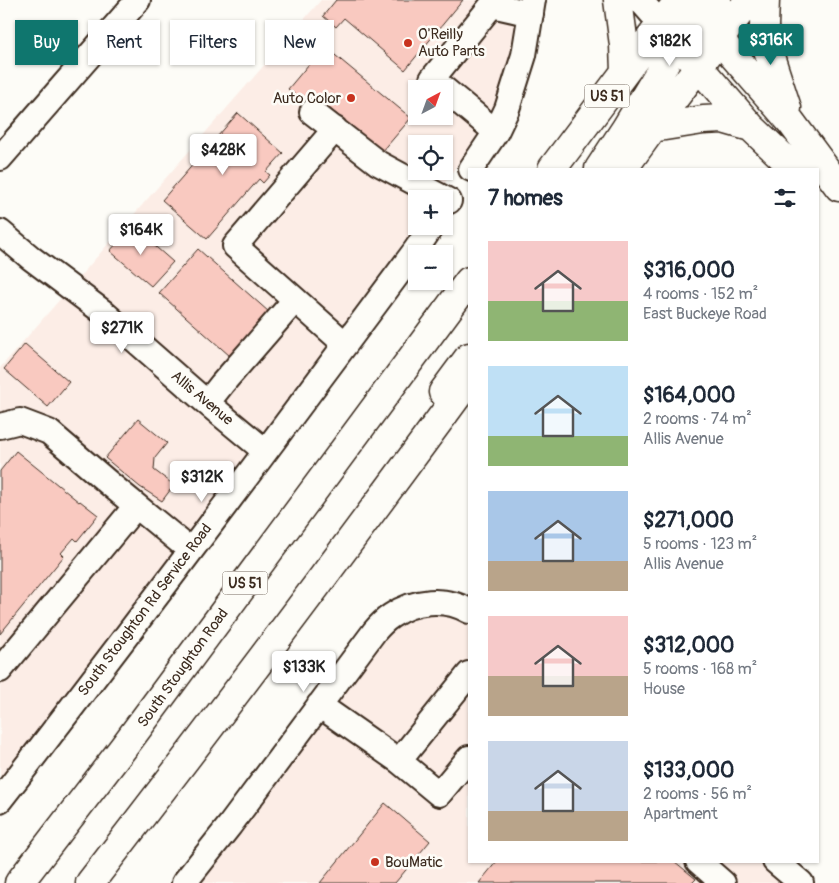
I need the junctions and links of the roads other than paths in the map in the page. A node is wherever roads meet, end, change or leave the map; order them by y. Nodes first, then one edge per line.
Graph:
1 (138, 0) edge
2 (618, 0) edge
3 (640, 0) edge
4 (682, 0) edge
5 (749, 0) edge
6 (765, 0) edge
7 (532, 7) edge
8 (714, 21) edge
9 (668, 32) junction
10 (698, 66) junction
11 (625, 72) junction
12 (312, 112) dead end
13 (792, 122) junction
14 (751, 126) junction
15 (652, 128) junction
16 (334, 129) junction
17 (496, 132) junction
18 (0, 158) edge
19 (471, 168) edge
20 (553, 168) edge
21 (600, 168) edge
22 (624, 168) edge
23 (794, 168) edge
24 (468, 173) edge
25 (819, 186) edge
26 (839, 188) edge
27 (422, 190) edge
28 (453, 195) edge
29 (839, 199) edge
30 (0, 232) edge
31 (426, 235) edge
32 (468, 282) edge
33 (295, 300) junction
34 (345, 344) junction
35 (468, 358) edge
36 (468, 381) edge
37 (208, 403) junction
38 (0, 426) edge
39 (265, 451) junction
40 (400, 474) junction
41 (136, 506) junction
42 (190, 550) junction
43 (468, 610) edge
44 (0, 670) edge
45 (468, 675) edge
46 (320, 705) junction
47 (468, 759) edge
48 (399, 761) junction
49 (0, 800) edge
50 (700, 863) edge
51 (777, 863) edge
52 (19, 883) edge
53 (90, 883) edge
54 (184, 883) edge
55 (723, 883) edge
56 (801, 883) edge

1 - 18 street
2 - 11 main road
3 - 9 street
4 - 8 main road
4 - 9 main road, US 51
5 - 8 main road
6 - 13 main road
7 - 17 street
7 - 17 street
8 - 10 main road
8 - 13 main road
9 - 10 main road
9 - 11 main road, US 51
9 - 21 main road
10 - 14 main road
10 - 15 main road
11 - 20 main road, US 51
12 - 16 street
13 - 26 main road
14 - 15 main road
14 - 23 main road
15 - 22 main road
16 - 27 street
16 - 33 street
17 - 19 street
24 - 28 street
25 - 29 main road
30 - 37 street, Allis Avenue
31 - 34 street, South Stoughton Rd Service Road
32 - 52 main road, South Stoughton Road / US 51
33 - 34 street
33 - 37 street
34 - 39 street, South Stoughton Rd Service Road
35 - 40 main road
36 - 40 main road
37 - 39 street, Allis Avenue
38 - 41 street
39 - 42 street, South Stoughton Rd Service Road
40 - 53 main road
41 - 42 street
41 - 44 street
42 - 49 street, South Stoughton Rd Service Road
43 - 46 street
45 - 48 street
46 - 48 street
46 - 54 street
47 - 48 street
50 - 55 street
51 - 56 street

